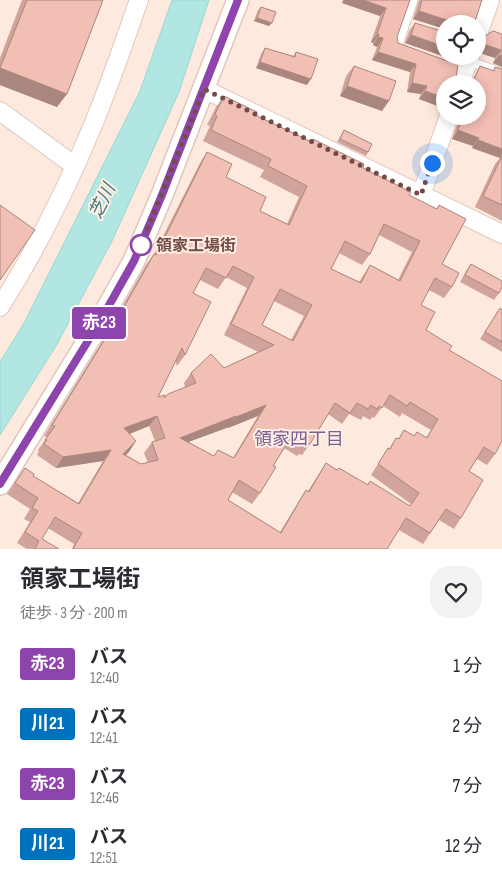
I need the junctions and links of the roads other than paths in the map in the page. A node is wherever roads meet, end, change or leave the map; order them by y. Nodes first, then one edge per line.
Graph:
1 (139, 0) edge
2 (238, 0) edge
3 (413, 0) edge
4 (490, 0) edge
5 (485, 15) edge
6 (414, 53) edge
7 (464, 68) edge
8 (502, 73) edge
9 (204, 89) junction
10 (0, 111) edge
11 (446, 125) edge
12 (75, 166) junction
13 (421, 195) junction
14 (502, 234) edge
15 (0, 307) edge
16 (0, 484) edge

1 - 12 street
2 - 9 street
3 - 6 lane
4 - 5 street
7 - 8 lane
9 - 13 street
9 - 16 street
10 - 12 street
11 - 13 street
12 - 15 street
13 - 14 street

